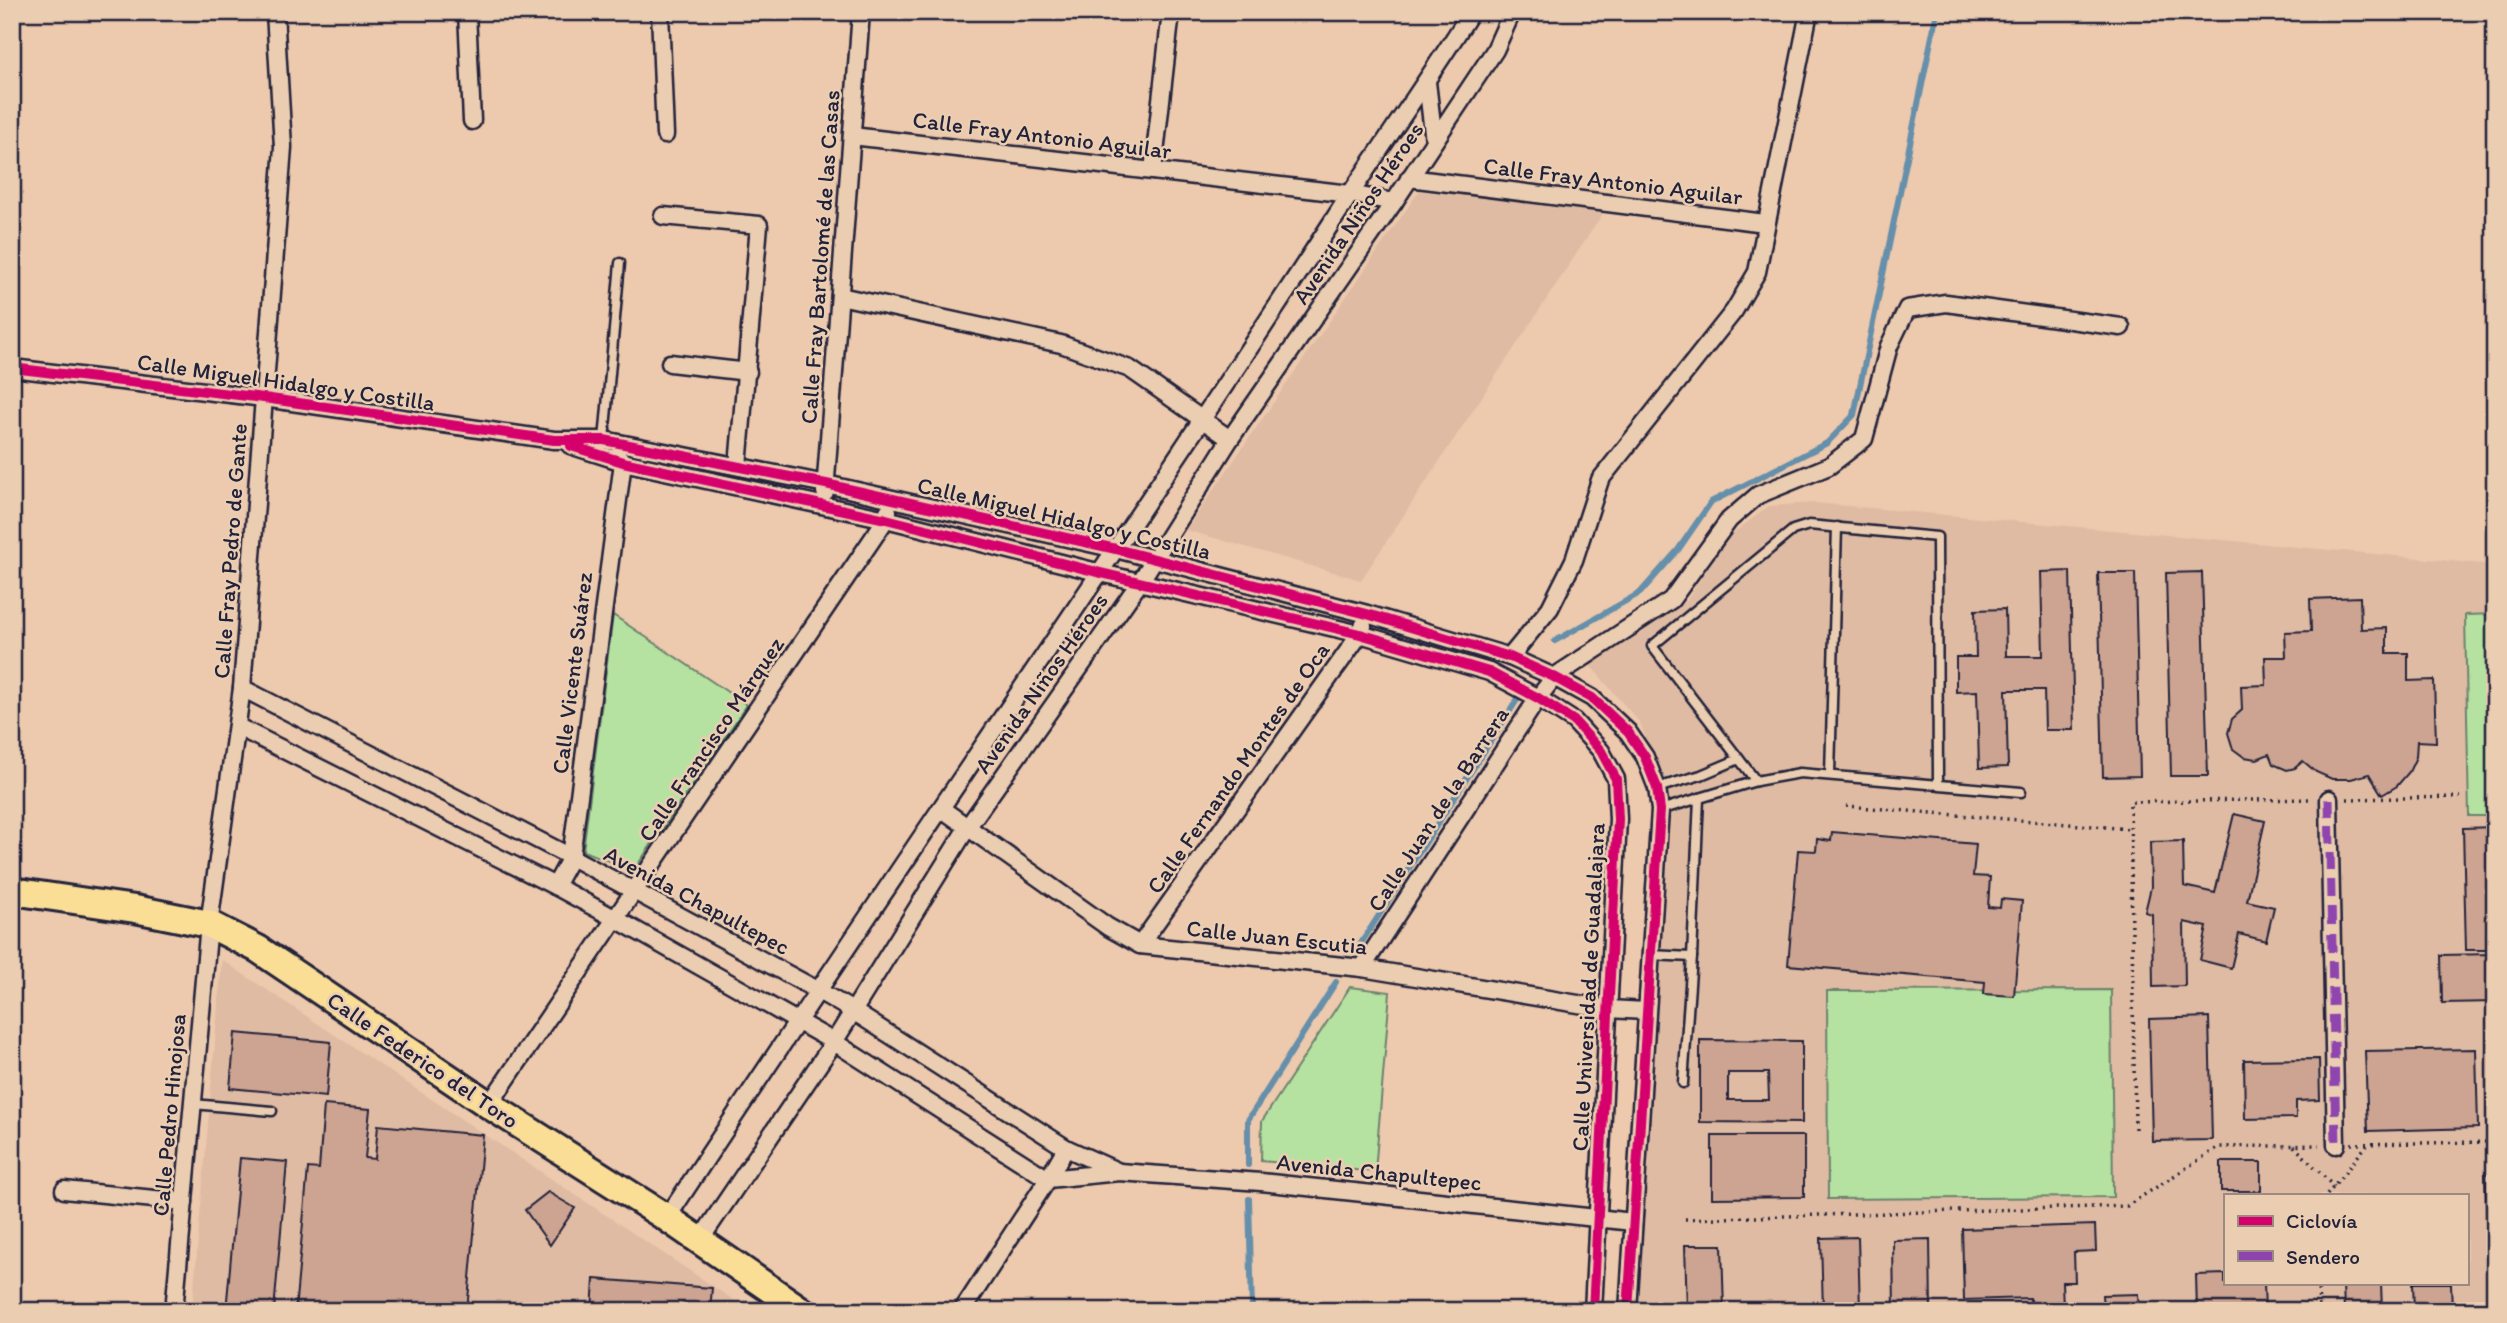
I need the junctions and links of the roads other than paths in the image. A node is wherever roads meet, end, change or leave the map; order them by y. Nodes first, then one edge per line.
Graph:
1 (275, 12) edge
2 (467, 12) edge
3 (660, 12) edge
4 (861, 12) edge
5 (1171, 12) edge
6 (1471, 12) edge
7 (1512, 12) edge
8 (1809, 12) edge
9 (1427, 82) junction
10 (472, 121) dead end
11 (665, 135) dead end
12 (852, 136) junction
13 (1434, 141) junction
14 (1153, 171) junction
15 (1409, 178) junction
16 (1350, 194) junction
17 (1394, 202) junction
18 (663, 216) dead end
19 (1765, 223) junction
20 (620, 263) dead end
21 (840, 296) junction
22 (2121, 327) dead end
23 (670, 363) dead end
24 (12, 368) edge
25 (748, 372) junction
26 (264, 398) junction
27 (1204, 419) junction
28 (1230, 439) junction
29 (554, 440) junction
30 (604, 440) junction
31 (623, 462) junction
32 (738, 466) junction
33 (826, 484) junction
34 (891, 498) junction
35 (824, 505) junction
36 (886, 519) junction
37 (1837, 527) junction
38 (1116, 549) junction
39 (1154, 559) junction
40 (1101, 573) junction
41 (1140, 582) junction
42 (1367, 614) junction
43 (1360, 634) junction
44 (1510, 657) junction
45 (1554, 677) junction
46 (242, 688) junction
47 (1538, 698) junction
48 (238, 727) junction
49 (1739, 759) junction
50 (1830, 774) junction
51 (1756, 781) junction
52 (1938, 784) junction
53 (1657, 788) junction
54 (2021, 792) dead end
55 (1699, 799) junction
56 (2329, 799) road end
57 (942, 809) junction
58 (1660, 810) junction
59 (967, 828) junction
60 (571, 858) junction
61 (555, 886) junction
62 (12, 891) edge
63 (634, 893) junction
64 (616, 919) junction
65 (209, 924) junction
66 (1140, 945) junction
67 (1650, 955) junction
68 (1692, 957) junction
69 (1362, 968) junction
70 (817, 990) junction
71 (1608, 1009) junction
72 (853, 1010) junction
73 (1646, 1011) junction
74 (797, 1020) junction
75 (834, 1042) junction
76 (1683, 1083) dead end
77 (193, 1104) junction
78 (489, 1105) junction
79 (272, 1111) dead end
80 (2336, 1145) dead end
81 (1066, 1148) junction
82 (1119, 1172) junction
83 (1048, 1179) junction
84 (64, 1190) dead end
85 (184, 1202) junction
86 (667, 1218) junction
87 (1598, 1219) junction
88 (1633, 1222) junction
89 (700, 1240) junction
90 (174, 1311) edge
91 (802, 1311) edge
92 (962, 1311) edge
93 (1593, 1311) edge
94 (1628, 1311) edge

1 - 26 street, Calle Fray Pedro de Gante
2 - 10 street
3 - 11 street
4 - 12 street, Calle Fray Bartolomé de las Casas
5 - 14 street
6 - 9 street, Avenida Niños Héroes
7 - 13 street, Avenida Niños Héroes
8 - 19 street, Calle Fray Antonio Aguilar
9 - 13 street
9 - 16 street, Avenida Niños Héroes
12 - 14 street, Calle Fray Antonio Aguilar
12 - 21 street, Calle Fray Bartolomé de las Casas
13 - 15 street, Avenida Niños Héroes
14 - 16 street, Calle Fray Antonio Aguilar
15 - 17 street, Avenida Niños Héroes
15 - 19 street, Calle Fray Antonio Aguilar
16 - 17 street, Calle Fray Antonio Aguilar
16 - 27 street, Avenida Niños Héroes
17 - 28 street, Avenida Niños Héroes
18 - 25 street
19 - 44 street
20 - 30 lane
21 - 27 street
21 - 33 street, Calle Fray Bartolomé de las Casas
22 - 45 street, Calle Juan de la Barrera
23 - 25 street
24 - 26 street, Calle Miguel Hidalgo y Costilla
25 - 32 street
26 - 29 street, Calle Miguel Hidalgo y Costilla
26 - 46 street, Calle Fray Pedro de Gante
27 - 28 street
27 - 38 street, Avenida Niños Héroes
28 - 39 street, Avenida Niños Héroes
29 - 30 street, Calle Miguel Hidalgo y Costilla
29 - 31 street, Calle Miguel Hidalgo y Costilla
30 - 31 street
30 - 32 street, Calle Miguel Hidalgo y Costilla
31 - 35 street, Calle Miguel Hidalgo y Costilla
31 - 60 street, Calle Vicente Suárez
32 - 33 street, Calle Miguel Hidalgo y Costilla
33 - 34 street, Calle Miguel Hidalgo y Costilla
33 - 35 street, Calle Fray Bartolomé de las Casas
34 - 36 street, Calle Francisco Márquez
34 - 38 street, Calle Miguel Hidalgo y Costilla
35 - 36 street, Calle Miguel Hidalgo y Costilla
36 - 40 street, Calle Miguel Hidalgo y Costilla
36 - 63 street, Calle Francisco Márquez
37 - 49 lane
37 - 50 lane
37 - 52 lane
38 - 39 street, Calle Miguel Hidalgo y Costilla
38 - 40 street, Avenida Niños Héroes
39 - 41 street, Avenida Niños Héroes
39 - 42 street, Calle Miguel Hidalgo y Costilla
40 - 41 street, Calle Miguel Hidalgo y Costilla
40 - 57 street, Avenida Niños Héroes
41 - 43 street, Calle Miguel Hidalgo y Costilla
41 - 59 street, Avenida Niños Héroes
42 - 43 street, Calle Fernando Montes de Oca
42 - 44 street, Calle Miguel Hidalgo y Costilla
43 - 47 street, Calle Miguel Hidalgo y Costilla
43 - 66 street, Calle Fernando Montes de Oca
44 - 45 street, Calle Miguel Hidalgo y Costilla
45 - 47 street, Calle Juan de la Barrera
45 - 53 street
46 - 48 street, Calle Fray Pedro de Gante
46 - 60 street, Avenida Chapultepec
47 - 69 street, Calle Juan de la Barrera
47 - 71 street, Calle Universidad de Guadalajara
48 - 61 street
48 - 65 street, Calle Fray Pedro de Gante
49 - 51 lane
49 - 53 lane
50 - 51 lane
50 - 52 lane
51 - 55 lane
52 - 54 lane
53 - 58 street
55 - 58 lane
55 - 68 lane
56 - 80 street
57 - 59 street, Calle Juan Escutia
57 - 70 street, Avenida Niños Héroes
58 - 67 street
59 - 66 street, Calle Juan Escutia
59 - 72 street, Avenida Niños Héroes
60 - 61 street, Calle Vicente Suárez
60 - 63 street, Avenida Chapultepec
61 - 64 street
62 - 65 main road, Calle Federico del Toro
63 - 64 street, Calle Francisco Márquez
63 - 70 street, Avenida Chapultepec
64 - 74 street
64 - 78 street, Calle Francisco Márquez
65 - 77 street, Calle Pedro Hinojosa
65 - 78 main road, Calle Federico del Toro
66 - 69 street, Calle Juan Escutia
67 - 68 lane
67 - 73 street
68 - 76 lane
69 - 71 street, Calle Juan Escutia
70 - 72 street, Avenida Chapultepec
70 - 74 street, Avenida Niños Héroes
71 - 73 street, Calle Juan Escutia
71 - 87 street, Calle Universidad de Guadalajara
72 - 75 street, Avenida Niños Héroes
72 - 81 street, Avenida Chapultepec
73 - 88 street
74 - 75 street
74 - 86 street, Avenida Niños Héroes
75 - 83 street
75 - 89 street, Avenida Niños Héroes
77 - 79 lane
77 - 85 street, Calle Pedro Hinojosa
78 - 86 main road, Calle Federico del Toro
81 - 82 street, Avenida Chapultepec
81 - 83 street
82 - 83 street, Avenida Chapultepec
82 - 87 street, Avenida Chapultepec
83 - 92 street
84 - 85 street
85 - 90 street, Calle Pedro Hinojosa
86 - 89 main road, Calle Federico del Toro
87 - 88 street, Avenida Chapultepec
87 - 93 street, Calle Universidad de Guadalajara
88 - 94 street
89 - 91 main road, Calle Federico del Toro

